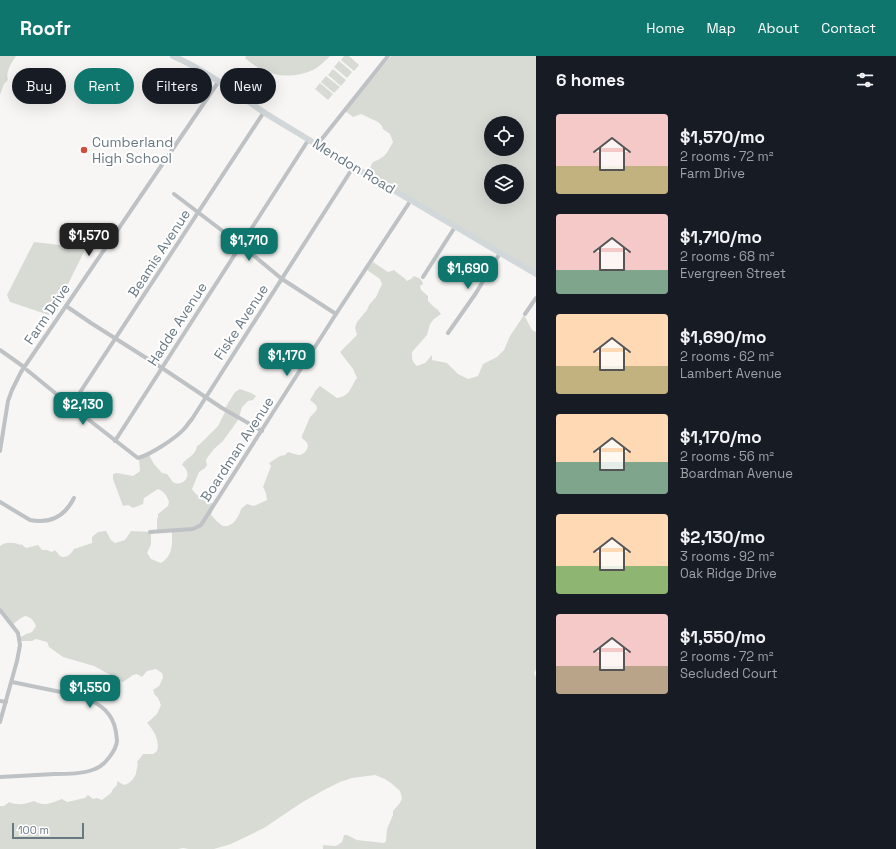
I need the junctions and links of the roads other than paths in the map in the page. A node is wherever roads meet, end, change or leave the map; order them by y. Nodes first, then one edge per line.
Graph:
1 (173, 56) edge
2 (388, 56) edge
3 (219, 81) junction
4 (264, 112) junction
5 (309, 139) junction
6 (317, 145) junction
7 (354, 166) junction
8 (174, 194) dead end
9 (411, 200) junction
10 (198, 213) junction
11 (455, 226) junction
12 (241, 245) junction
13 (500, 253) junction
14 (536, 274) edge
15 (423, 277) dead end
16 (282, 279) junction
17 (536, 298) edge
18 (66, 306) junction
19 (336, 314) junction
20 (526, 314) dead end
21 (448, 333) dead end
22 (116, 339) junction
23 (0, 350) edge
24 (26, 368) junction
25 (162, 368) junction
26 (205, 397) junction
27 (71, 406) junction
28 (262, 432) junction
29 (115, 441) junction
30 (0, 451) edge
31 (74, 498) dead end
32 (0, 502) edge
33 (150, 532) dead end
34 (0, 610) edge
35 (12, 682) junction
36 (0, 701) edge
37 (6, 702) junction
38 (0, 722) edge
39 (0, 777) edge

1 - 3 main road, Mendon Road
2 - 6 street
3 - 4 main road, Mendon Road
3 - 18 street, Farm Drive
4 - 5 main road, Mendon Road
4 - 10 street, Beamis Avenue
5 - 6 main road, Mendon Road
5 - 12 street, Hadde Avenue
6 - 7 main road, Mendon Road
7 - 9 main road, Mendon Road
7 - 16 street, Fiske Avenue
8 - 10 street
9 - 11 main road, Mendon Road
9 - 19 street, Boardman Avenue
10 - 12 street
10 - 22 street, Beamis Avenue
11 - 13 main road, Mendon Road
11 - 15 street
12 - 16 street
12 - 25 street, Hadde Avenue
13 - 14 main road, Mendon Road
13 - 21 street
16 - 19 street
16 - 26 street, Fiske Avenue
17 - 20 street
18 - 22 street
18 - 24 street, Farm Drive
19 - 28 street, Boardman Avenue
22 - 25 street
22 - 27 street, Beamis Avenue
23 - 24 street
24 - 27 street
24 - 30 street, Farm Drive
25 - 26 street
25 - 29 street, Hadde Avenue
26 - 28 street
26 - 29 street, Fiske Avenue
27 - 29 street
28 - 33 street, Boardman Avenue
31 - 32 street
34 - 35 street
35 - 37 street
35 - 39 street
36 - 37 street
37 - 38 street

